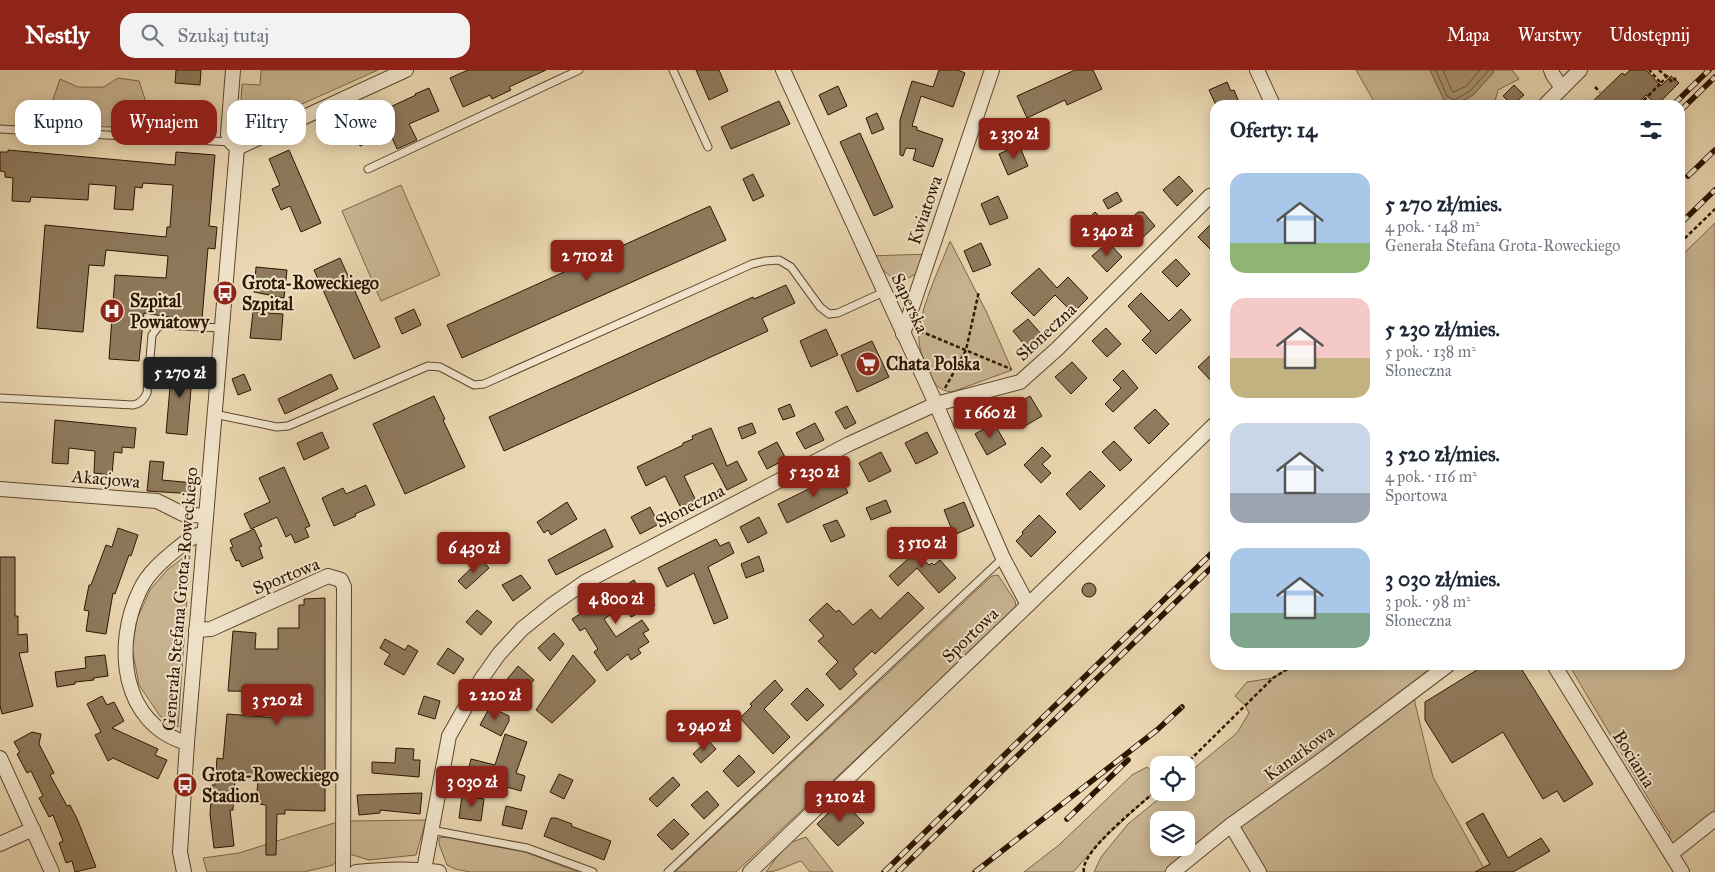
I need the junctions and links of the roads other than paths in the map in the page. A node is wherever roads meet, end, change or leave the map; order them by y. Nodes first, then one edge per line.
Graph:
1 (233, 70) edge
2 (406, 70) edge
3 (579, 70) edge
4 (673, 70) edge
5 (783, 70) edge
6 (992, 70) edge
7 (1258, 70) edge
8 (1551, 70) edge
9 (1580, 70) edge
10 (1562, 88) junction
11 (231, 100) edge
12 (1271, 100) edge
13 (1550, 100) edge
14 (306, 114) edge
15 (0, 129) edge
16 (227, 145) edge
17 (234, 145) edge
18 (708, 147) dead end
19 (368, 169) dead end
20 (1210, 196) edge
21 (884, 292) junction
22 (222, 328) junction
23 (903, 334) junction
24 (0, 398) edge
25 (936, 404) junction
26 (214, 414) junction
27 (1210, 429) edge
28 (0, 489) edge
29 (205, 516) junction
30 (204, 533) junction
31 (1003, 558) junction
32 (1028, 606) junction
33 (196, 630) junction
34 (1441, 670) edge
35 (1557, 670) edge
36 (187, 743) junction
37 (1, 763) edge
38 (1715, 818) edge
39 (1231, 825) junction
40 (33, 829) junction
41 (431, 830) junction
42 (0, 844) edge
43 (1671, 854) junction
44 (424, 870) junction
45 (52, 872) edge
46 (184, 872) edge
47 (343, 872) edge
48 (356, 872) edge
49 (439, 872) edge
50 (593, 872) edge
51 (668, 872) edge
52 (750, 872) edge
53 (1173, 872) edge
54 (1259, 872) edge
55 (1682, 872) edge

1 - 11 street, Generała Stefana Grota-Roweckiego
2 - 14 street
3 - 19 lane
4 - 18 lane
5 - 21 street, Saperska
6 - 23 street, Kwiatowa
7 - 12 street
8 - 10 street
9 - 10 street
10 - 13 street
15 - 16 lane
17 - 22 street, Generała Stefana Grota-Roweckiego
20 - 25 street, Słoneczna
21 - 23 street, Saperska
21 - 26 lane
22 - 24 lane
22 - 26 street, Generała Stefana Grota-Roweckiego
23 - 25 street, Saperska
25 - 31 street, Saperska
25 - 41 street, Słoneczna
26 - 29 street, Generała Stefana Grota-Roweckiego
27 - 32 street, Sportowa
28 - 29 street, Akacjowa
29 - 30 street, Generała Stefana Grota-Roweckiego
30 - 33 street, Generała Stefana Grota-Roweckiego
30 - 36 street
31 - 32 street, Saperska
31 - 51 lane
32 - 52 street, Sportowa
33 - 36 street, Generała Stefana Grota-Roweckiego
33 - 47 street, Sportowa
34 - 39 street, Kanarkowa
35 - 43 street, Bociania
36 - 46 street, Generała Stefana Grota-Roweckiego
37 - 40 street
38 - 43 street
39 - 53 street, Kanarkowa
39 - 54 street
40 - 42 street
40 - 45 street
41 - 44 street, Słoneczna
41 - 50 lane
43 - 55 street, Bociania
44 - 48 street
44 - 49 street

